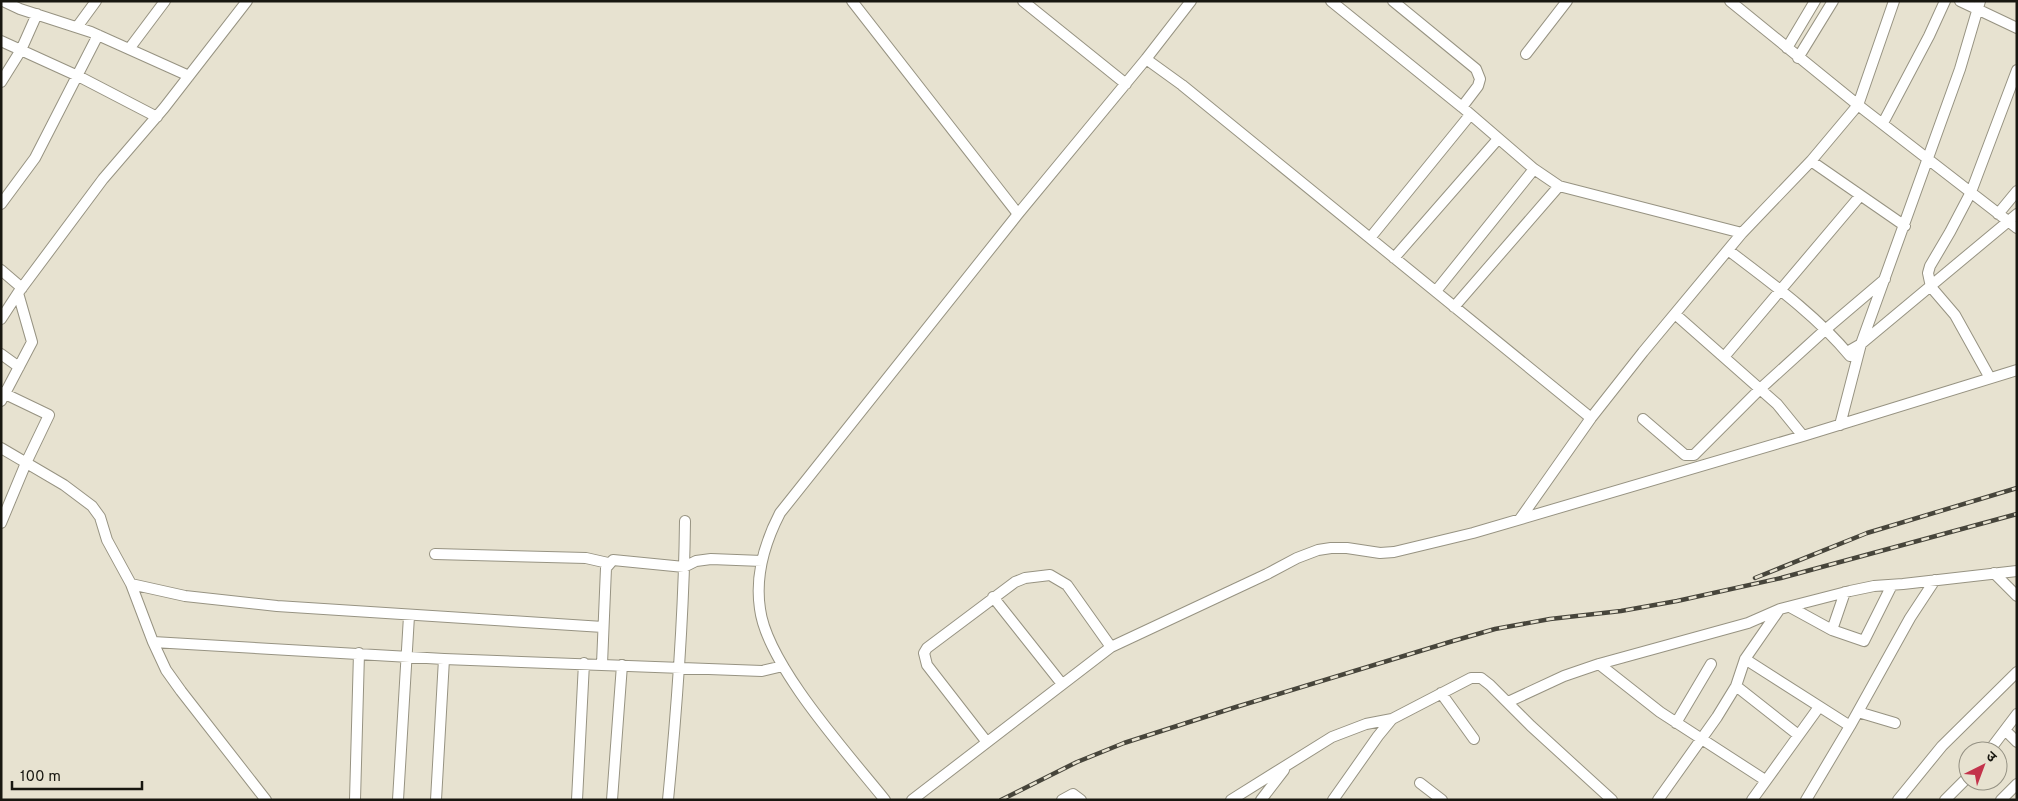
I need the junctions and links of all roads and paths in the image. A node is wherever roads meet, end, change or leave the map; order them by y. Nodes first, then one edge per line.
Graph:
1 (3, 1) edge
2 (96, 1) edge
3 (165, 1) edge
4 (247, 1) edge
5 (852, 1) edge
6 (1023, 1) edge
7 (1191, 1) edge
8 (1331, 1) edge
9 (1393, 1) edge
10 (1567, 1) edge
11 (1730, 1) edge
12 (1815, 1) edge
13 (1833, 1) edge
14 (1894, 1) edge
15 (1945, 1) edge
16 (1960, 1) edge
17 (22, 5) edge
18 (1979, 6) edge
19 (36, 14) junction
20 (77, 27) junction
21 (2017, 28) edge
22 (98, 35) junction
23 (1, 42) edge
24 (1787, 48) junction
25 (128, 49) junction
26 (21, 50) junction
27 (1526, 54) dead end
28 (1798, 58) junction
29 (1146, 60) junction
30 (2017, 70) edge
31 (78, 76) junction
32 (189, 76) junction
33 (1, 82) edge
34 (1126, 84) junction
35 (1858, 105) junction
36 (1462, 107) junction
37 (1470, 115) junction
38 (157, 117) junction
39 (1882, 123) junction
40 (1498, 139) junction
41 (1928, 159) junction
42 (1811, 161) junction
43 (1534, 169) junction
44 (1559, 186) junction
45 (2017, 191) edge
46 (1971, 192) junction
47 (1860, 196) junction
48 (1, 204) edge
49 (1018, 214) junction
50 (1998, 214) junction
51 (2017, 214) edge
52 (2012, 225) edge
53 (1905, 226) junction
54 (1742, 233) junction
55 (1370, 238) junction
56 (1728, 250) junction
57 (1394, 258) junction
58 (1, 270) edge
59 (1886, 278) junction
60 (1931, 287) junction
61 (20, 290) junction
62 (1781, 291) junction
63 (1436, 292) junction
64 (1454, 307) junction
65 (1675, 314) junction
66 (1, 319) edge
67 (1825, 330) junction
68 (1861, 344) junction
69 (1847, 352) junction
70 (1, 354) edge
71 (1724, 357) junction
72 (1857, 364) junction
73 (19, 367) junction
74 (2017, 370) edge
75 (1990, 378) junction
76 (1760, 389) junction
77 (3, 395) edge
78 (1591, 418) junction
79 (1643, 420) dead end
80 (1840, 425) junction
81 (1803, 436) junction
82 (1, 448) edge
83 (26, 463) junction
84 (1520, 519) junction
85 (685, 521) dead end
86 (1, 523) edge
87 (435, 554) dead end
88 (762, 560) junction
89 (608, 563) junction
90 (684, 567) junction
91 (2017, 571) edge
92 (1994, 573) junction
93 (1935, 580) junction
94 (131, 584) junction
95 (1892, 585) junction
96 (1845, 592) junction
97 (2017, 596) edge
98 (993, 597) junction
99 (1785, 608) junction
100 (409, 616) junction
101 (603, 627) junction
102 (1832, 630) junction
103 (153, 642) junction
104 (1111, 646) junction
105 (359, 653) junction
106 (407, 656) junction
107 (444, 659) junction
108 (1745, 659) junction
109 (584, 663) junction
110 (602, 664) junction
111 (1598, 664) junction
112 (1711, 664) dead end
113 (622, 665) junction
114 (783, 666) junction
115 (679, 667) junction
116 (2017, 672) edge
117 (1062, 684) junction
118 (1736, 686) junction
119 (1441, 694) junction
120 (1508, 702) junction
121 (1819, 707) junction
122 (1858, 712) junction
123 (2017, 714) edge
124 (1392, 719) junction
125 (1676, 722) junction
126 (1896, 723) dead end
127 (1850, 726) junction
128 (2004, 730) junction
129 (1797, 734) junction
130 (1702, 738) junction
131 (1474, 739) dead end
132 (986, 741) junction
133 (1996, 741) edge
134 (2017, 742) edge
135 (1289, 764) junction
136 (1765, 780) junction
137 (1420, 783) dead end
138 (2017, 784) edge
139 (1958, 787) edge
140 (262, 798) edge
141 (1604, 798) edge
142 (355, 800) edge
143 (398, 800) edge
144 (436, 800) edge
145 (577, 800) edge
146 (612, 800) edge
147 (668, 800) edge
148 (885, 800) edge
149 (912, 800) edge
150 (1062, 800) edge
151 (1081, 800) edge
152 (1231, 800) edge
153 (1261, 800) edge
154 (1334, 800) edge
155 (1442, 800) edge
156 (1658, 800) edge
157 (1752, 800) edge
158 (1806, 800) edge
159 (1898, 800) edge
160 (1945, 800) edge
161 (2000, 800) edge

1 - 17 street
2 - 20 street
3 - 25 street
4 - 32 street
5 - 49 street
6 - 34 street
7 - 29 street
8 - 36 street
9 - 36 street
10 - 27 street
11 - 24 street
12 - 24 street
13 - 28 street
14 - 35 street
15 - 39 street
16 - 18 street
17 - 19 street
18 - 21 street
18 - 41 street
19 - 20 street
19 - 26 street
20 - 22 street
22 - 25 street
22 - 31 street
23 - 26 street
24 - 28 street
25 - 32 street
26 - 31 street
26 - 33 street
28 - 35 street
29 - 34 street
29 - 55 street
30 - 46 street
31 - 38 street
31 - 48 street
32 - 38 street
34 - 49 street
35 - 39 street
35 - 42 street
36 - 37 street
37 - 40 street
37 - 55 street
38 - 61 street
39 - 41 street
40 - 43 street
40 - 57 street
41 - 46 street
41 - 53 street
42 - 47 street
42 - 54 street
43 - 44 street
43 - 63 street
44 - 54 street
44 - 64 street
45 - 50 street
46 - 50 street
46 - 60 street
47 - 53 street
47 - 62 street
49 - 88 street
50 - 52 street
51 - 52 street
52 - 60 street
53 - 59 street
54 - 56 street
55 - 57 street
56 - 62 street
56 - 65 street
57 - 63 street
58 - 61 street
59 - 67 street
59 - 68 street
60 - 68 street
60 - 75 street
61 - 66 street
61 - 73 street
62 - 67 street
62 - 71 street
63 - 64 street
64 - 78 street
65 - 71 street
65 - 78 street
67 - 69 street
67 - 76 street
68 - 69 street
68 - 72 street
69 - 72 street
70 - 73 street
71 - 76 street
72 - 80 street
73 - 77 street
74 - 75 street
75 - 80 street
76 - 79 street
76 - 81 street
77 - 83 street
78 - 84 street
80 - 81 street
81 - 84 street
82 - 83 street
83 - 86 street
83 - 94 street
84 - 104 street
85 - 90 street
87 - 89 street
88 - 90 street
88 - 114 street
89 - 90 street
89 - 101 street
90 - 115 street
91 - 92 street
92 - 93 street
92 - 97 street
93 - 95 street
93 - 122 street
94 - 100 street
94 - 103 street
95 - 96 street
95 - 102 street
96 - 99 street
96 - 102 street
98 - 104 street
98 - 117 street
98 - 132 street
99 - 102 street
99 - 108 street
99 - 111 street
100 - 101 street
100 - 106 street
101 - 110 street
103 - 105 street
103 - 140 street
104 - 117 street
105 - 106 street
105 - 142 street
106 - 107 street
106 - 143 street
107 - 109 street
107 - 144 street
108 - 118 street
108 - 121 street
109 - 110 street
109 - 145 street
110 - 113 street
111 - 120 street
111 - 125 street
112 - 125 street
113 - 115 street
113 - 146 street
114 - 115 street
114 - 148 street
115 - 147 street
116 - 159 street
117 - 132 street
118 - 129 street
118 - 130 street
119 - 120 street
119 - 124 street
119 - 131 street
120 - 141 street
121 - 127 street
121 - 129 street
122 - 126 street
122 - 127 street
123 - 128 street
124 - 135 street
124 - 154 street
125 - 130 street
127 - 158 street
128 - 133 street
128 - 134 street
129 - 136 street
130 - 136 street
130 - 156 street
132 - 149 street
135 - 152 street
135 - 153 street
136 - 157 street
137 - 155 street
138 - 161 street
139 - 160 street
150 - 151 street

